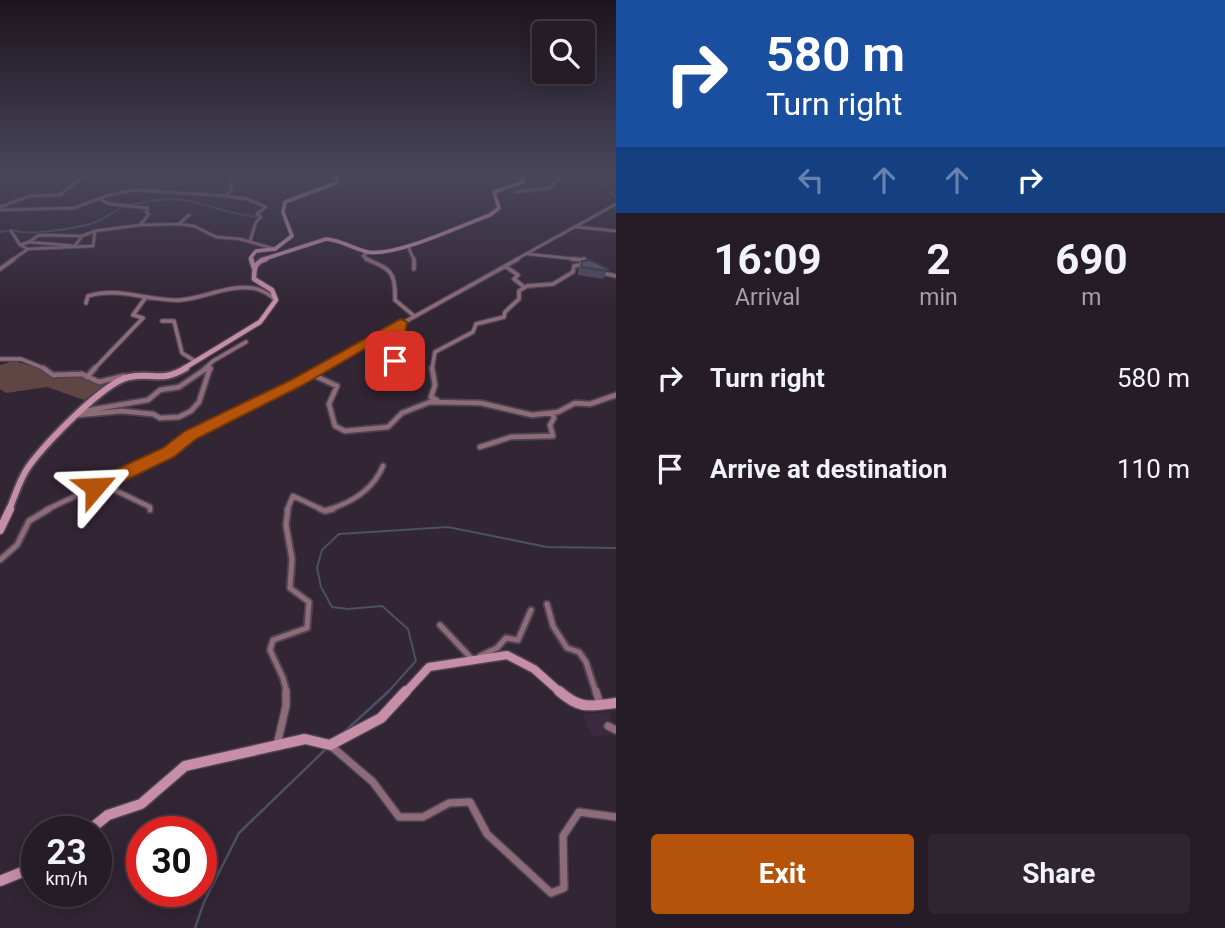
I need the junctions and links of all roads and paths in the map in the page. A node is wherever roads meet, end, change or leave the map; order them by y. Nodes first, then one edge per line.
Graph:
1 (146, 218) edge
2 (185, 218) edge
3 (260, 218) edge
4 (285, 218) edge
5 (481, 218) edge
6 (591, 218) edge
7 (141, 225) junction
8 (180, 225) junction
9 (576, 227) junction
10 (616, 230) edge
11 (11, 231) dead end
12 (95, 231) junction
13 (82, 236) junction
14 (250, 241) junction
15 (29, 242) junction
16 (20, 245) junction
17 (408, 246) junction
18 (27, 249) junction
19 (275, 249) junction
20 (368, 252) junction
21 (527, 254) junction
22 (584, 260) junction
23 (591, 264) edge
24 (505, 266) junction
25 (254, 268) junction
26 (0, 269) edge
27 (414, 269) dead end
28 (597, 270) edge
29 (616, 275) edge
30 (524, 286) junction
31 (146, 296) junction
32 (276, 300) junction
33 (86, 303) dead end
34 (413, 316) junction
35 (162, 321) dead end
36 (401, 322) junction
37 (246, 342) dead end
38 (0, 359) edge
39 (195, 361) junction
40 (395, 361) dead end
41 (209, 366) junction
42 (310, 373) junction
43 (87, 377) junction
44 (129, 377) junction
45 (616, 395) edge
46 (442, 401) junction
47 (81, 413) junction
48 (552, 413) junction
49 (480, 447) dead end
50 (383, 466) dead end
51 (101, 484) junction
52 (150, 510) dead end
53 (0, 530) edge
54 (0, 561) edge
55 (547, 604) dead end
56 (530, 610) dead end
57 (440, 625) dead end
58 (472, 660) junction
59 (616, 703) edge
60 (600, 704) junction
61 (608, 726) dead end
62 (616, 730) edge
63 (330, 745) junction
64 (276, 746) junction
65 (107, 816) edge
66 (616, 817) edge
67 (21, 872) edge
68 (0, 881) edge

1 - 7 street
2 - 8 street
3 - 14 street
4 - 19 main road
5 - 17 main road
6 - 9 street
7 - 8 street
7 - 12 street
8 - 14 street
9 - 10 street
9 - 21 street
11 - 16 street
12 - 13 street
12 - 18 street
13 - 15 street
13 - 15 street
14 - 19 street
15 - 16 street
16 - 18 street
17 - 20 main road
17 - 27 street
18 - 26 street
19 - 25 main road
20 - 25 main road
20 - 34 street
21 - 22 street
21 - 24 street
22 - 23 street
22 - 30 street
24 - 30 street
24 - 34 street
25 - 32 main road
28 - 29 street
30 - 46 street
31 - 32 street
31 - 33 street
31 - 43 street
32 - 39 main road
34 - 36 street
35 - 39 street
36 - 40 street
36 - 42 street
37 - 41 street
38 - 43 street
39 - 44 main road
41 - 47 street
41 - 47 street
42 - 46 street
42 - 51 street
43 - 44 street
44 - 47 main road
45 - 48 street
46 - 48 street
47 - 53 main road
48 - 49 street
50 - 64 street
51 - 52 street
51 - 54 street
55 - 60 street
56 - 58 street
57 - 58 street
58 - 60 main road
58 - 63 main road
59 - 60 main road
61 - 62 street
63 - 64 main road
63 - 66 street
64 - 65 main road
67 - 68 main road

